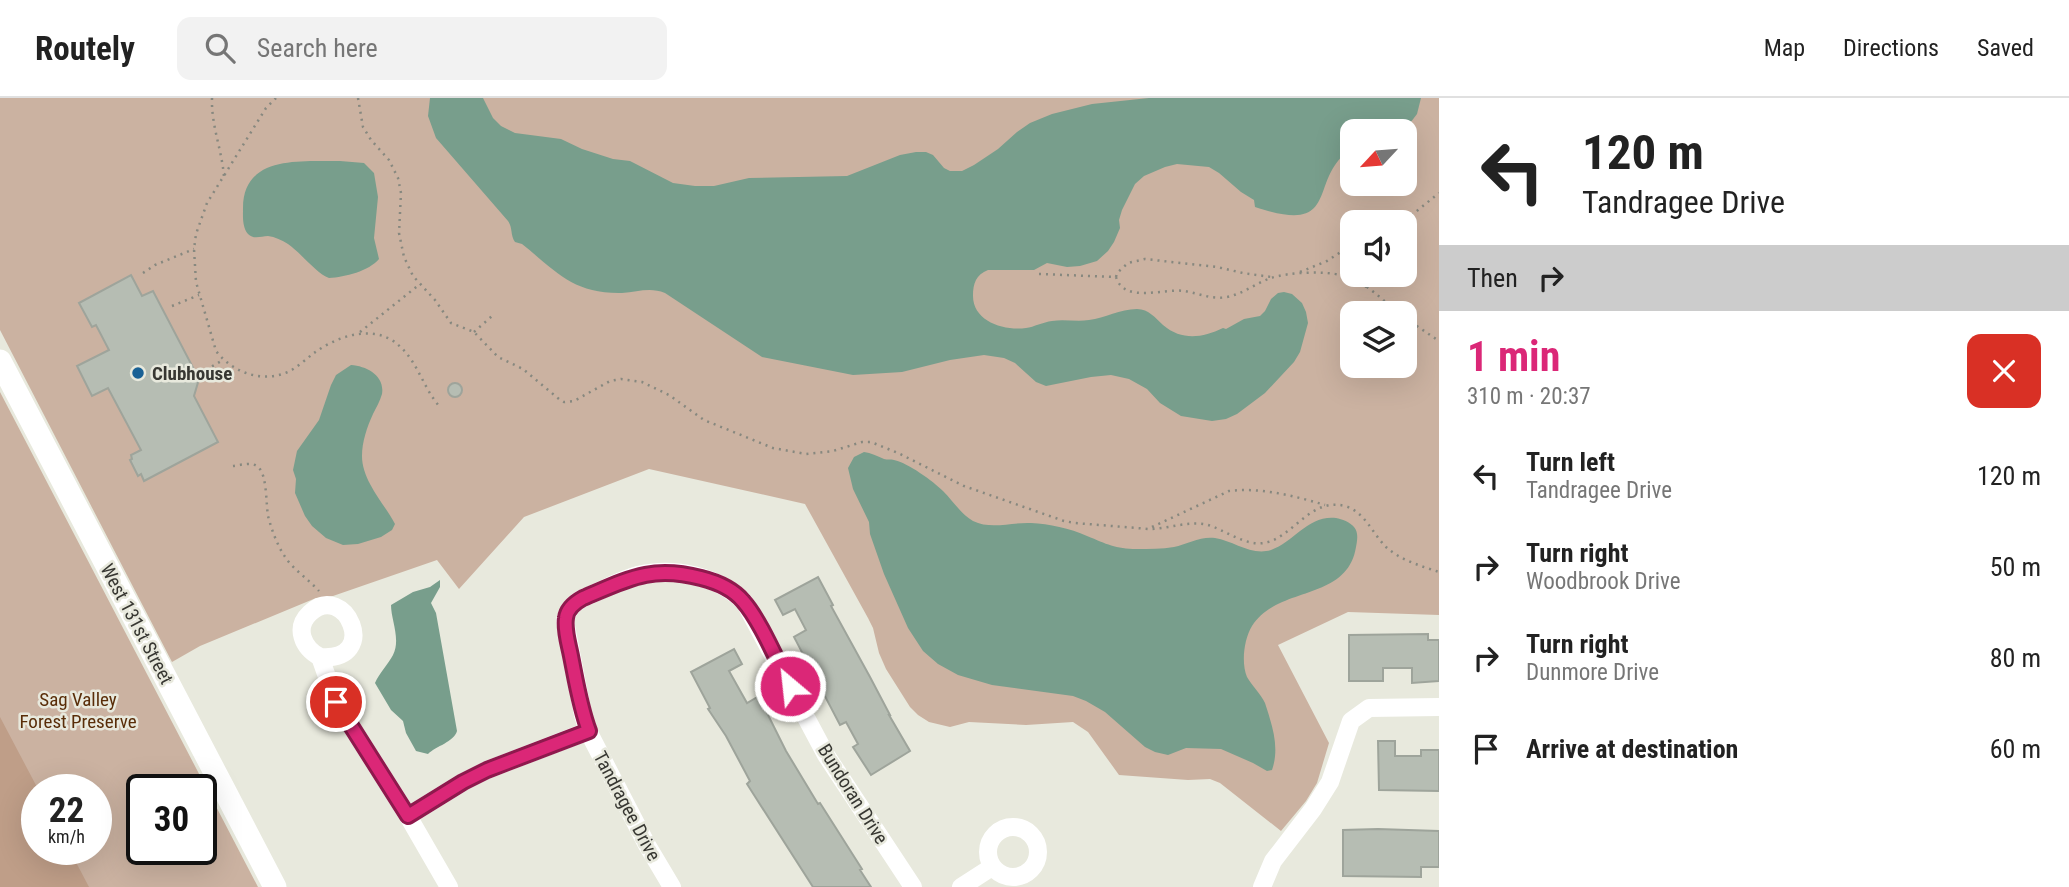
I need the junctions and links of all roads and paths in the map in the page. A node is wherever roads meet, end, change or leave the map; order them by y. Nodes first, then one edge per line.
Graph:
1 (212, 98) edge
2 (276, 98) edge
3 (358, 98) edge
4 (224, 177) junction
5 (1439, 193) edge
6 (1417, 211) edge
7 (194, 249) junction
8 (1340, 252) edge
9 (143, 273) dead end
10 (1039, 274) dead end
11 (1297, 274) junction
12 (1116, 277) junction
13 (1272, 277) junction
14 (420, 284) junction
15 (1366, 288) joint
16 (199, 295) junction
17 (1383, 301) edge
18 (172, 306) dead end
19 (492, 316) dead end
20 (1417, 326) edge
21 (474, 332) junction
22 (358, 334) junction
23 (1439, 341) edge
24 (223, 360) junction
25 (0, 361) edge
26 (206, 370) dead end
27 (440, 407) dead end
28 (233, 466) dead end
29 (1327, 506) junction
30 (1149, 529) junction
31 (1439, 572) edge
32 (575, 603) joint
33 (328, 606) junction
34 (320, 657) junction
35 (1439, 707) edge
36 (589, 731) junction
37 (408, 816) junction
38 (992, 867) dead end
39 (1269, 885) edge
40 (275, 887) edge
41 (449, 887) edge
42 (672, 887) edge
43 (913, 887) edge
44 (961, 887) edge

1 - 4 path
2 - 4 path
3 - 14 path
4 - 7 path
5 - 6 path
7 - 9 path
7 - 16 path
8 - 11 path
10 - 12 path
11 - 13 path
11 - 15 path
12 - 13 path
12 - 13 path
14 - 21 path
14 - 22 path
15 - 17 path
16 - 18 path
16 - 24 path
19 - 21 path
20 - 23 path
21 - 30 path
22 - 24 path
22 - 27 path
24 - 26 path
25 - 40 street, West 131st Street
28 - 33 path
29 - 30 path
29 - 30 path
29 - 31 path
32 - 36 street, Tandragee Drive
32 - 43 street, Bundoran Drive
33 - 34 street
33 - 34 street
34 - 37 street
35 - 39 street
36 - 37 street
36 - 42 street, Tandragee Drive
37 - 41 street
38 - 44 street

